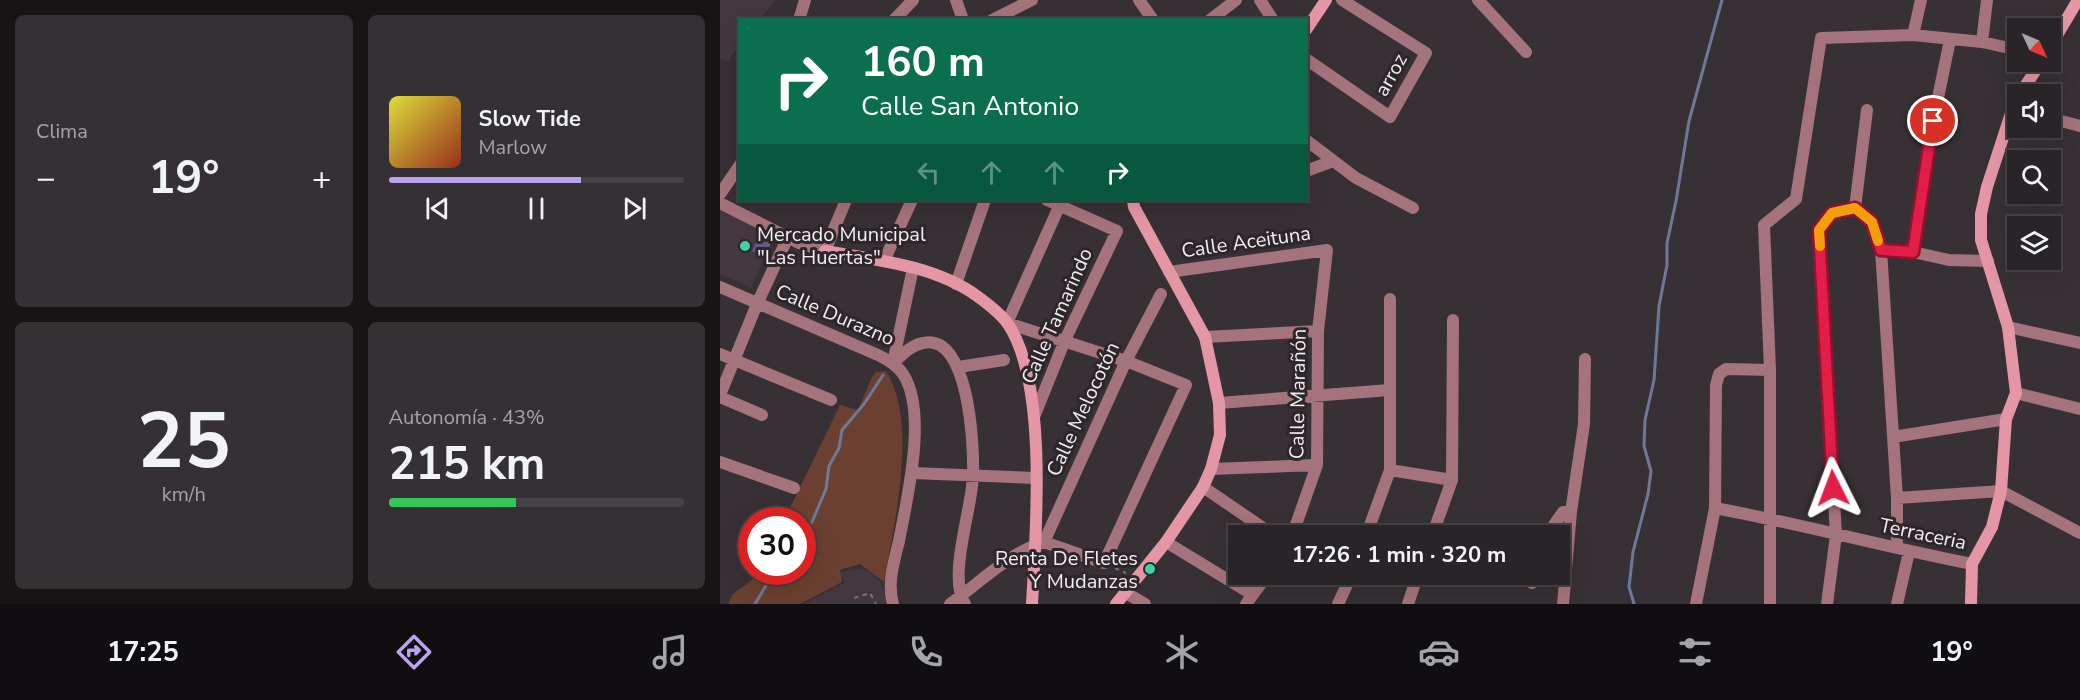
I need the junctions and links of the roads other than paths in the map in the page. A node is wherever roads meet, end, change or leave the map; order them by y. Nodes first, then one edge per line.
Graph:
1 (805, 0) edge
2 (913, 0) edge
3 (956, 0) edge
4 (1032, 0) edge
5 (1139, 0) edge
6 (1236, 0) edge
7 (1260, 0) edge
8 (1326, 0) edge
9 (1342, 0) edge
10 (1478, 0) edge
11 (1922, 0) edge
12 (1987, 0) edge
13 (2078, 0) edge
14 (800, 18) edge
15 (896, 18) edge
16 (962, 18) edge
17 (996, 18) edge
18 (1152, 18) edge
19 (1213, 18) edge
20 (1272, 18) edge
21 (1308, 27) edge
22 (2061, 29) edge
23 (1913, 35) junction
24 (1950, 40) junction
25 (1982, 42) junction
26 (2007, 48) edge
27 (1526, 52) dead end
28 (1308, 60) edge
29 (1867, 110) dead end
30 (2061, 121) edge
31 (2080, 126) edge
32 (2007, 130) edge
33 (1308, 142) edge
34 (1333, 161) junction
35 (738, 168) edge
36 (1308, 170) edge
37 (720, 194) edge
38 (846, 201) edge
39 (912, 201) edge
40 (985, 201) edge
41 (1133, 201) edge
42 (1061, 202) edge
43 (720, 203) edge
44 (1413, 208) dead end
45 (1855, 208) junction
46 (788, 237) junction
47 (1327, 250) joint
48 (1881, 250) junction
49 (825, 251) junction
50 (1913, 252) junction
51 (884, 261) junction
52 (1988, 261) junction
53 (913, 268) junction
54 (1169, 272) junction
55 (956, 284) junction
56 (720, 287) edge
57 (1161, 294) dead end
58 (1390, 299) dead end
59 (757, 304) junction
60 (1453, 320) dead end
61 (1007, 322) junction
62 (2008, 327) junction
63 (1318, 332) junction
64 (1205, 337) junction
65 (1065, 340) junction
66 (2080, 343) edge
67 (720, 354) edge
68 (1585, 359) dead end
69 (735, 360) junction
70 (1004, 360) dead end
71 (1126, 361) junction
72 (892, 363) junction
73 (958, 367) junction
74 (1770, 370) junction
75 (1389, 390) junction
76 (2016, 393) junction
77 (720, 396) edge
78 (1319, 396) junction
79 (831, 400) dead end
80 (1220, 403) junction
81 (2080, 409) edge
82 (762, 415) dead end
83 (1034, 417) junction
84 (2006, 419) junction
85 (1893, 437) junction
86 (720, 462) edge
87 (1317, 465) junction
88 (1212, 468) junction
89 (1390, 470) junction
90 (912, 473) junction
91 (974, 475) junction
92 (1036, 478) junction
93 (1452, 480) junction
94 (794, 488) dead end
95 (1203, 488) junction
96 (2001, 491) junction
97 (1897, 498) junction
98 (1715, 508) junction
99 (1571, 512) junction
100 (1771, 518) junction
101 (1258, 525) edge
102 (1296, 525) edge
103 (1370, 525) edge
104 (1436, 525) edge
105 (1556, 525) edge
106 (2080, 533) edge
107 (1836, 535) junction
108 (1166, 542) junction
109 (1039, 544) junction
110 (1903, 550) junction
111 (1972, 564) junction
112 (1260, 585) edge
113 (1347, 585) edge
114 (1414, 585) edge
115 (1126, 593) junction
116 (1250, 600) edge
117 (959, 602) edge
118 (893, 604) edge
119 (1032, 604) edge
120 (1116, 604) edge
121 (1145, 604) edge
122 (1338, 604) edge
123 (1408, 604) edge
124 (1563, 604) edge
125 (1696, 604) edge
126 (1770, 604) edge
127 (1827, 604) edge
128 (1897, 604) edge
129 (1971, 604) edge

1 - 14 street
2 - 15 street
3 - 16 street
4 - 17 street
5 - 18 street
6 - 19 street
7 - 20 street
8 - 21 street
9 - 28 street, arroz
10 - 27 street
11 - 23 street
12 - 25 street
13 - 22 street
23 - 24 street
23 - 74 street
24 - 25 street
24 - 50 street
25 - 26 street
29 - 45 street
30 - 31 street
32 - 52 street
33 - 34 street
34 - 36 street
34 - 44 street
35 - 37 street
38 - 49 street
39 - 51 street
40 - 55 street
41 - 54 street
42 - 61 street
42 - 65 street, Calle Tamarindo
43 - 46 street
45 - 48 street
45 - 107 street
46 - 49 street
46 - 59 street
47 - 54 street, Calle Aceituna
47 - 63 street, Calle Marañón
48 - 50 street
48 - 85 street
49 - 51 street
50 - 52 street
51 - 53 street
52 - 62 street
53 - 55 street
53 - 72 street
54 - 64 street
55 - 61 street
56 - 59 street, Calle Durazno
57 - 71 street, Calle Melocotón
58 - 75 street
59 - 69 street
59 - 72 street, Calle Durazno
60 - 93 street
61 - 65 street
61 - 83 street
62 - 66 street
62 - 76 street
63 - 64 street
63 - 78 street, Calle Marañón
64 - 80 street
65 - 71 street
65 - 83 street, Calle Tamarindo
67 - 69 street
68 - 99 street
69 - 77 street
69 - 79 street
70 - 73 street
71 - 109 street, Calle Melocotón
71 - 109 street
72 - 73 street, Calle Durazno
72 - 90 street
73 - 91 street
74 - 98 street
74 - 100 street
75 - 78 street
75 - 89 street
76 - 81 street
76 - 84 street
77 - 82 street
78 - 80 street
78 - 87 street, Calle Marañón
80 - 88 street
83 - 92 street
84 - 85 street
84 - 96 street
85 - 97 street
86 - 94 street
87 - 88 street
87 - 102 street, Calle Marañón
88 - 95 street
89 - 93 street
89 - 103 street
90 - 91 street
90 - 118 street
91 - 92 street
91 - 117 street
92 - 109 street
93 - 104 street
95 - 101 street
95 - 108 street
96 - 97 street
96 - 106 street
96 - 111 street
97 - 110 street
98 - 100 street, Terraceria
98 - 125 street
99 - 105 street
99 - 124 street
100 - 107 street, Terraceria
100 - 126 street
107 - 110 street, Terraceria
107 - 127 street
108 - 115 street
108 - 116 street
109 - 117 street
109 - 119 street
110 - 111 street, Terraceria
110 - 128 street
111 - 129 street
112 - 116 street
113 - 122 street
114 - 123 street
115 - 120 street
115 - 121 street

